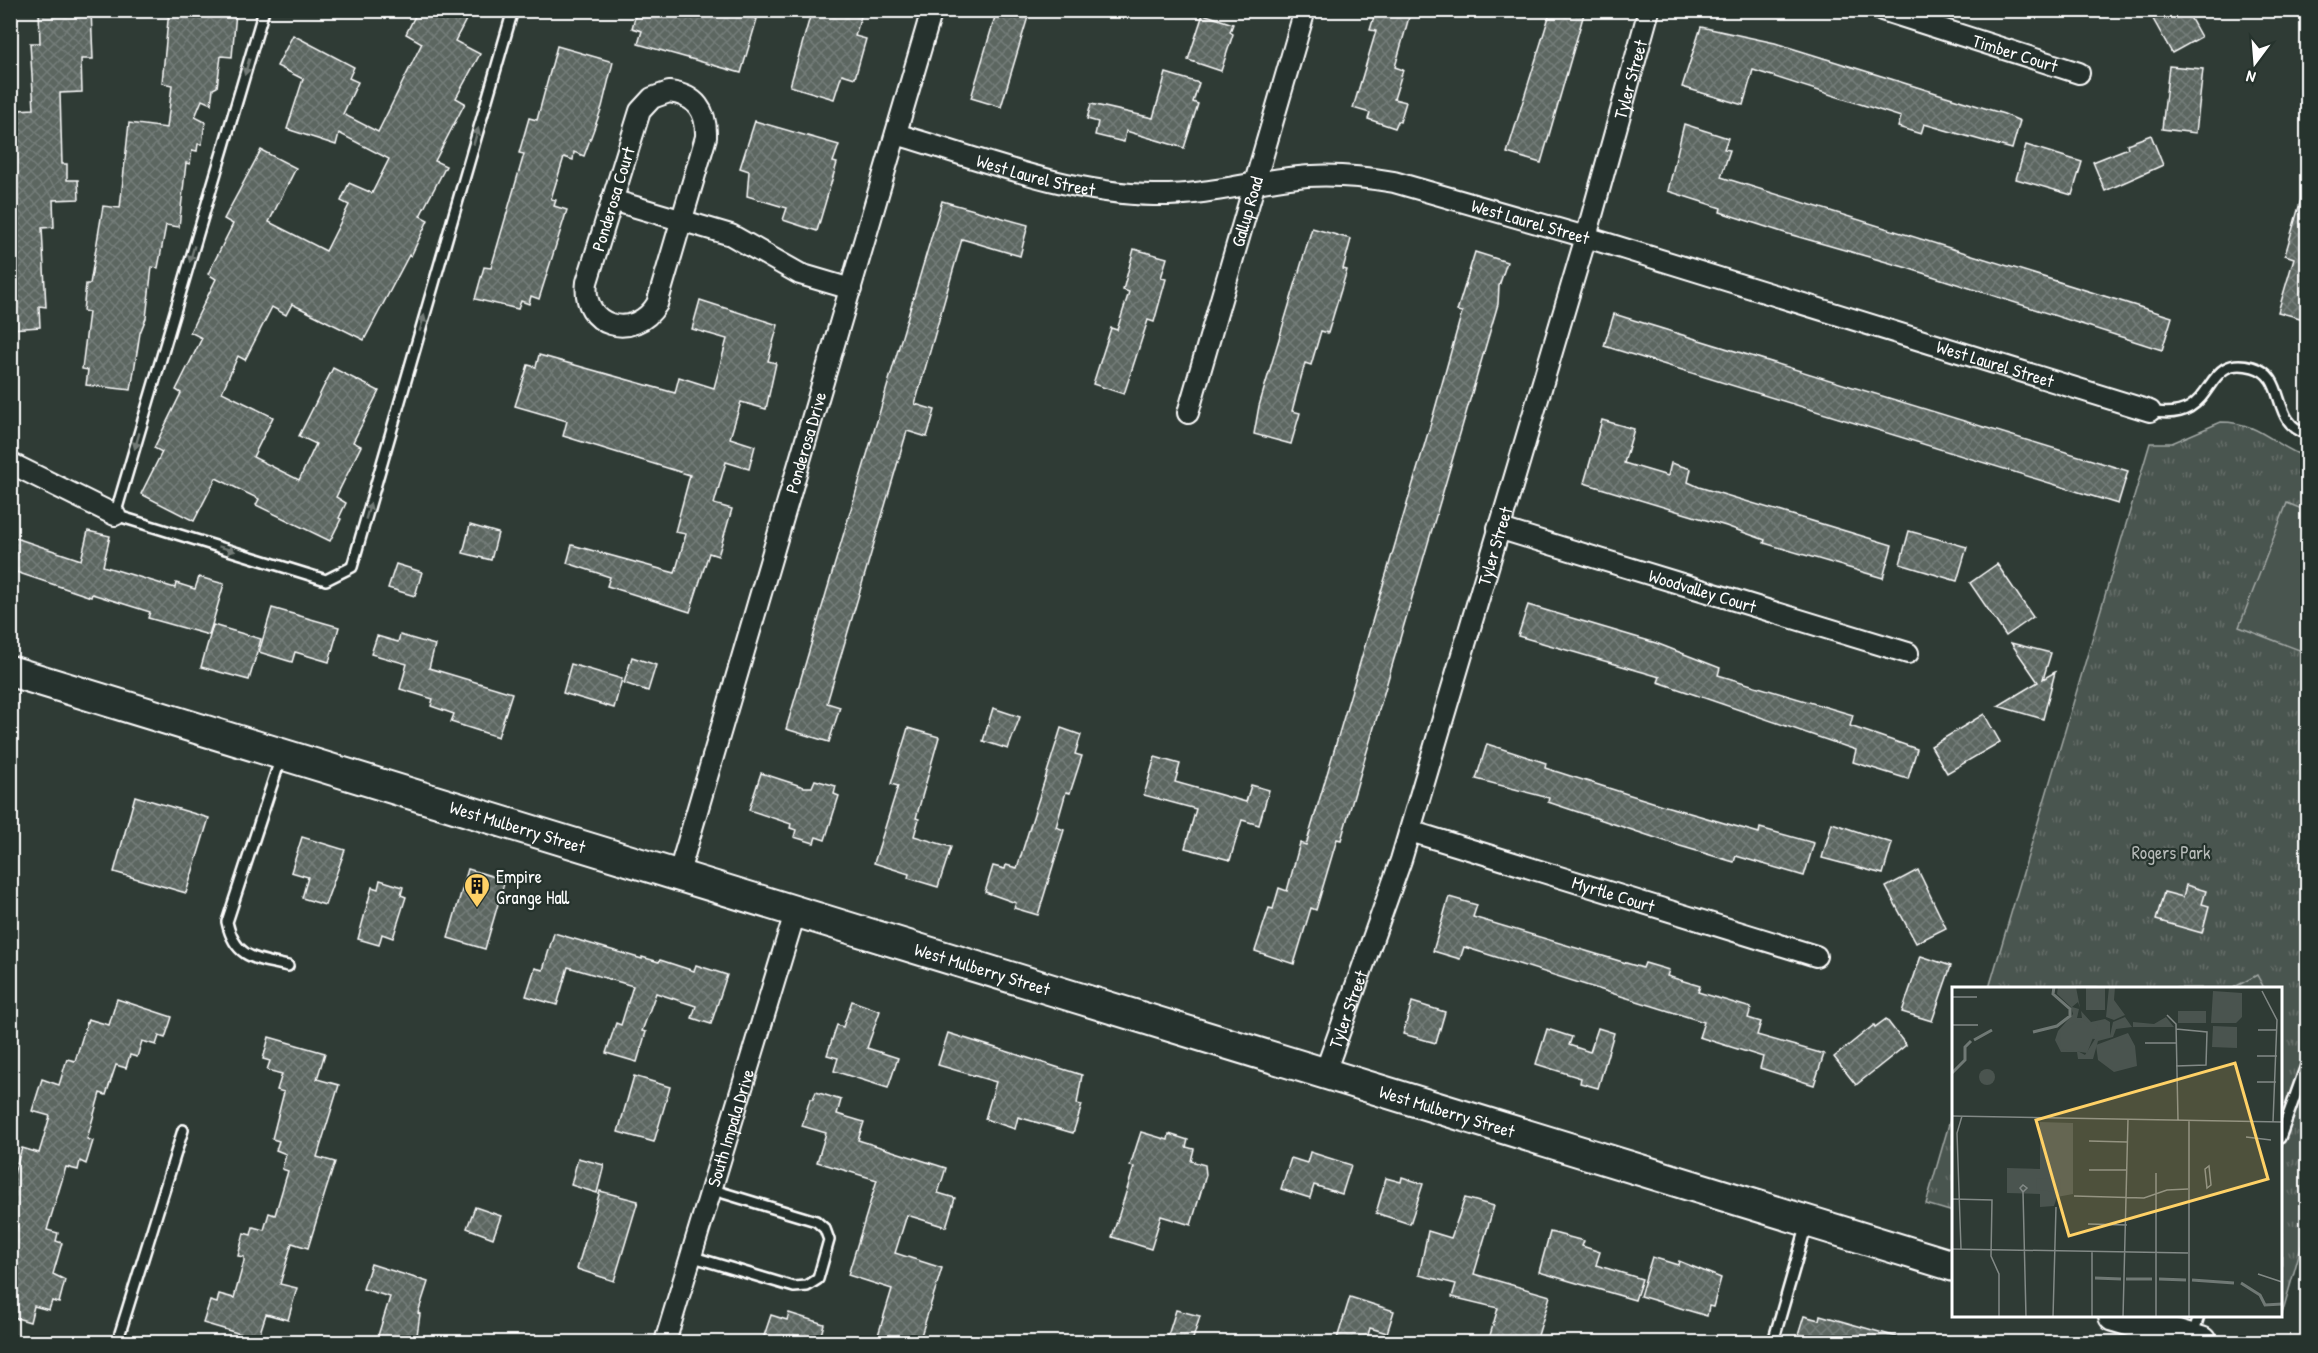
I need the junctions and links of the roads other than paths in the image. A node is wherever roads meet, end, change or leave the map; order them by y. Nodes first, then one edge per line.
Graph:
1 (264, 10) edge
2 (513, 10) edge
3 (932, 10) edge
4 (1305, 10) edge
5 (1649, 10) edge
6 (1882, 10) edge
7 (2079, 73) dead end
8 (896, 134) junction
9 (1254, 185) junction
10 (612, 200) junction
11 (681, 221) junction
12 (1586, 237) junction
13 (851, 289) junction
14 (2150, 411) joint
15 (1188, 413) dead end
16 (2307, 434) edge
17 (10, 463) edge
18 (115, 515) junction
19 (1498, 528) junction
20 (1908, 652) dead end
21 (10, 671) edge
22 (282, 755) junction
23 (1410, 831) junction
24 (678, 876) junction
25 (795, 913) junction
26 (1816, 956) dead end
27 (288, 966) dead end
28 (2307, 1060) edge
29 (1324, 1075) junction
30 (183, 1130) dead end
31 (2282, 1132) edge
32 (710, 1189) junction
33 (1808, 1222) junction
34 (690, 1256) junction
35 (1952, 1266) edge
36 (2119, 1317) edge
37 (2197, 1332) edge
38 (122, 1342) edge
39 (665, 1342) edge
40 (1773, 1342) edge

1 -> 18 lane
18 -> 2 lane
3 - 8 street, Ponderosa Drive
4 - 9 street, Gallup Road
5 - 12 street, Tyler Street
6 - 7 street, Timber Court
8 - 9 street, West Laurel Street
8 - 13 street, Ponderosa Drive
9 - 12 street, West Laurel Street
9 - 15 street, Gallup Road
10 - 11 street
10 - 11 street, Ponderosa Court
10 - 11 street, Ponderosa Court
11 - 13 street
12 - 14 street, West Laurel Street
12 - 19 street, Tyler Street
13 - 24 street, Ponderosa Drive
14 - 16 lane
17 - 18 street
19 - 20 street, Woodvalley Court
19 - 23 street, Tyler Street
21 - 22 main road, West Mulberry Street
22 - 24 main road, West Mulberry Street
22 - 27 lane
23 - 26 street, Myrtle Court
23 - 29 street, Tyler Street
24 - 25 main road, West Mulberry Street
25 - 29 main road, West Mulberry Street
25 - 32 street, South Impala Drive
28 - 31 lane
29 - 33 main road, West Mulberry Street
30 - 38 lane
32 - 34 street, South Impala Drive
32 - 34 lane
33 - 35 main road, West Mulberry Street
33 - 40 lane
34 - 39 street, South Impala Drive
36 - 37 main road

